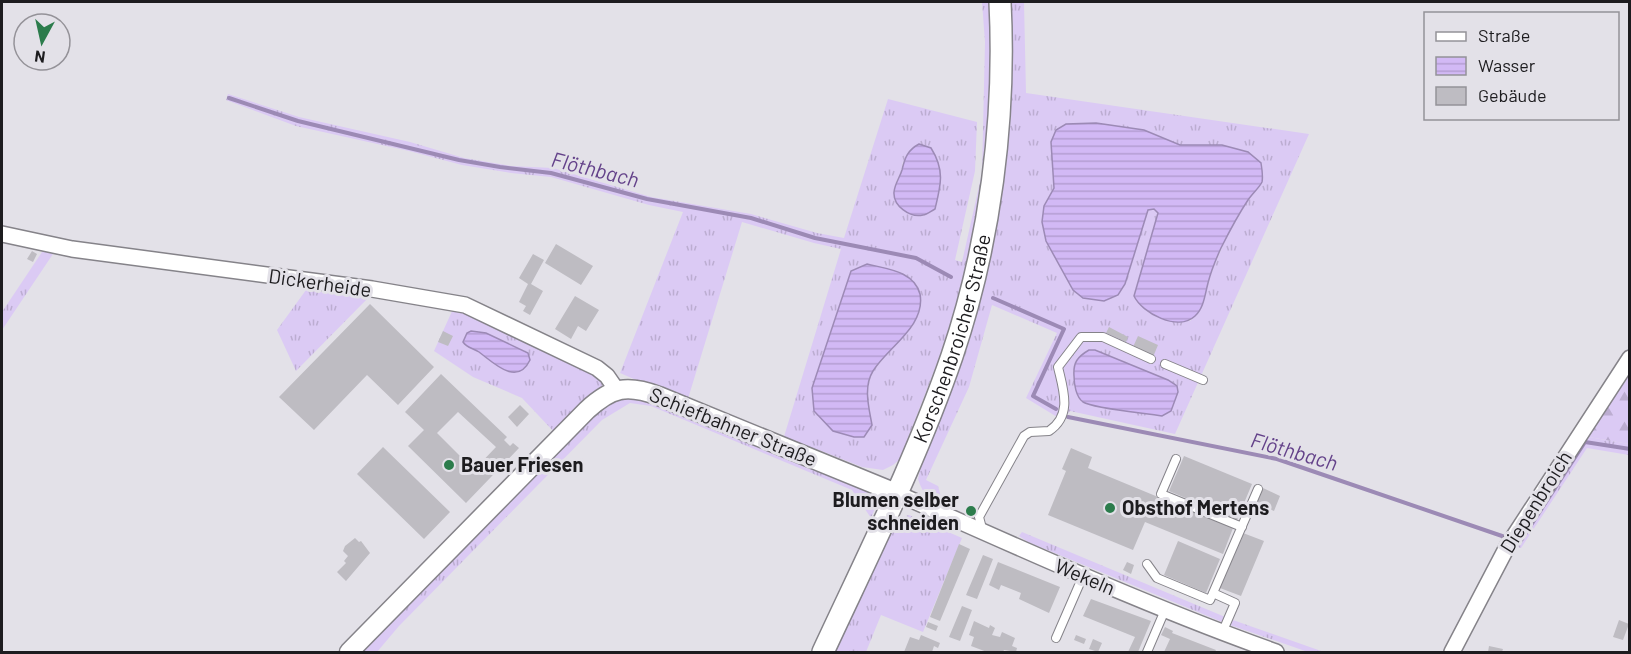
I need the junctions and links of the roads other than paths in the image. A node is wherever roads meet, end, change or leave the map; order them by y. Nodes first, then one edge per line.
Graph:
1 (1000, 2) edge
2 (2, 234) edge
3 (1629, 358) edge
4 (1151, 359) dead end
5 (1165, 364) dead end
6 (1203, 380) dead end
7 (616, 390) junction
8 (1176, 459) dead end
9 (1258, 489) dead end
10 (896, 493) junction
11 (1242, 527) junction
12 (983, 534) junction
13 (1147, 564) dead end
14 (1083, 576) junction
15 (1213, 593) junction
16 (1165, 610) junction
17 (1222, 633) junction
18 (1056, 638) dead end
19 (349, 652) edge
20 (823, 652) edge
21 (1147, 652) edge
22 (1276, 652) edge
23 (1452, 652) edge

1 - 10 main road, Korschenbroicher Straße
2 - 7 street, Dickerheide
3 - 23 street, Diepenbroich
4 - 12 lane
5 - 6 lane
7 - 10 street, Schiefbahner Straße
7 - 19 street
8 - 11 lane
9 - 11 lane
10 - 12 street, Wekeln
10 - 20 main road, Korschenbroicher Straße
11 - 15 lane
12 - 14 street, Wekeln
13 - 15 lane
14 - 16 street, Wekeln
14 - 18 lane
15 - 17 lane
16 - 17 street, Wekeln
16 - 21 lane
17 - 22 street, Wekeln

